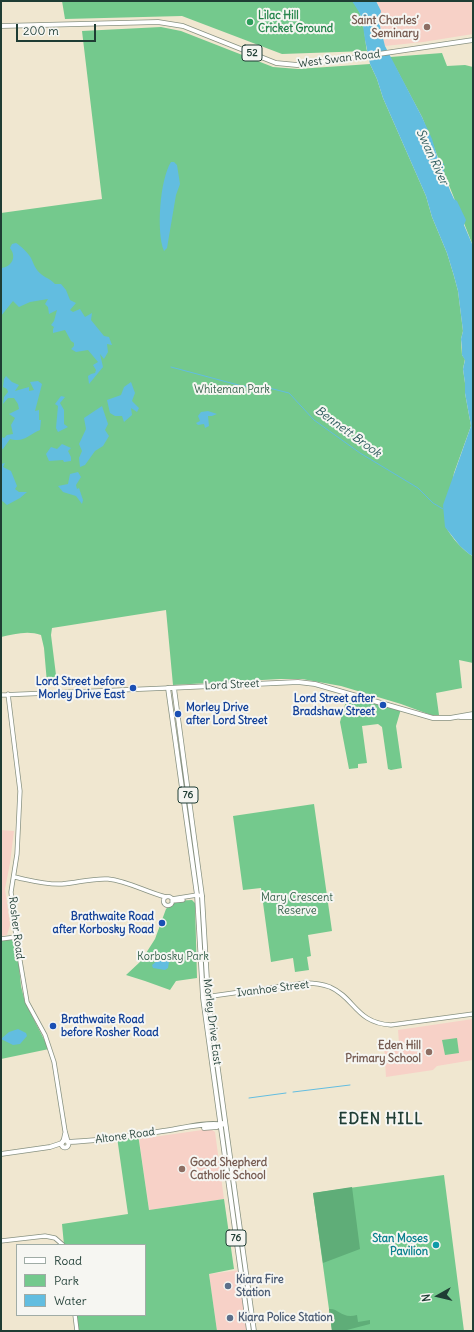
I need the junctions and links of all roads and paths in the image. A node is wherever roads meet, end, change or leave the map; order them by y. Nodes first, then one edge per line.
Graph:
1 (1, 26) edge
2 (473, 38) edge
3 (168, 688) junction
4 (174, 688) junction
5 (8, 694) junction
6 (1, 695) edge
7 (473, 715) edge
8 (14, 877) junction
9 (159, 895) junction
10 (197, 896) junction
11 (202, 896) junction
12 (166, 897) junction
13 (172, 900) junction
14 (163, 902) junction
15 (16, 936) junction
16 (1, 939) edge
17 (205, 997) junction
18 (473, 1014) edge
19 (224, 1113) junction
20 (220, 1124) junction
21 (226, 1132) junction
22 (65, 1144) junction
23 (1, 1154) edge
24 (1, 1241) edge
25 (62, 1244) edge
26 (245, 1265) junction
27 (241, 1271) junction
28 (250, 1297) junction
29 (246, 1305) junction
30 (75, 1316) edge
31 (77, 1331) edge
32 (252, 1331) edge

1 - 2 main road, West Swan Road / 52
3 - 4 main road, Lord Street
3 - 5 street, Lord Street
3 - 10 main road, Morley Drive East / 76
4 - 7 main road, Lord Street
4 - 11 main road, Morley Drive East / 76
5 - 6 street, Lord Street
5 - 8 street, Rosher Road
8 - 9 street
8 - 15 street, Rosher Road
9 - 12 street
9 - 14 street
10 - 11 street
10 - 13 street
10 - 17 main road, Morley Drive East / 76
11 - 17 main road, Morley Drive East / 76
12 - 13 street
12 - 14 street
13 - 14 street
15 - 16 street
15 - 22 street, Rosher Road
17 - 18 street, Ivanhoe Street
17 - 19 main road, Morley Drive East / 76
17 - 20 main road, Morley Drive East / 76
19 - 20 main road
19 - 21 main road, Morley Drive East / 76
20 - 21 main road
20 - 22 main road, Altone Road
20 - 27 main road, Morley Drive East / 76
21 - 26 main road, Morley Drive East / 76
22 - 23 main road, Altone Road
24 - 25 street
26 - 27 main road
26 - 28 main road, Morley Drive East / 76
27 - 29 main road, Morley Drive East / 76
28 - 29 main road
28 - 32 main road, Morley Drive East / 76
29 - 32 main road, Morley Drive East / 76
30 - 31 street

